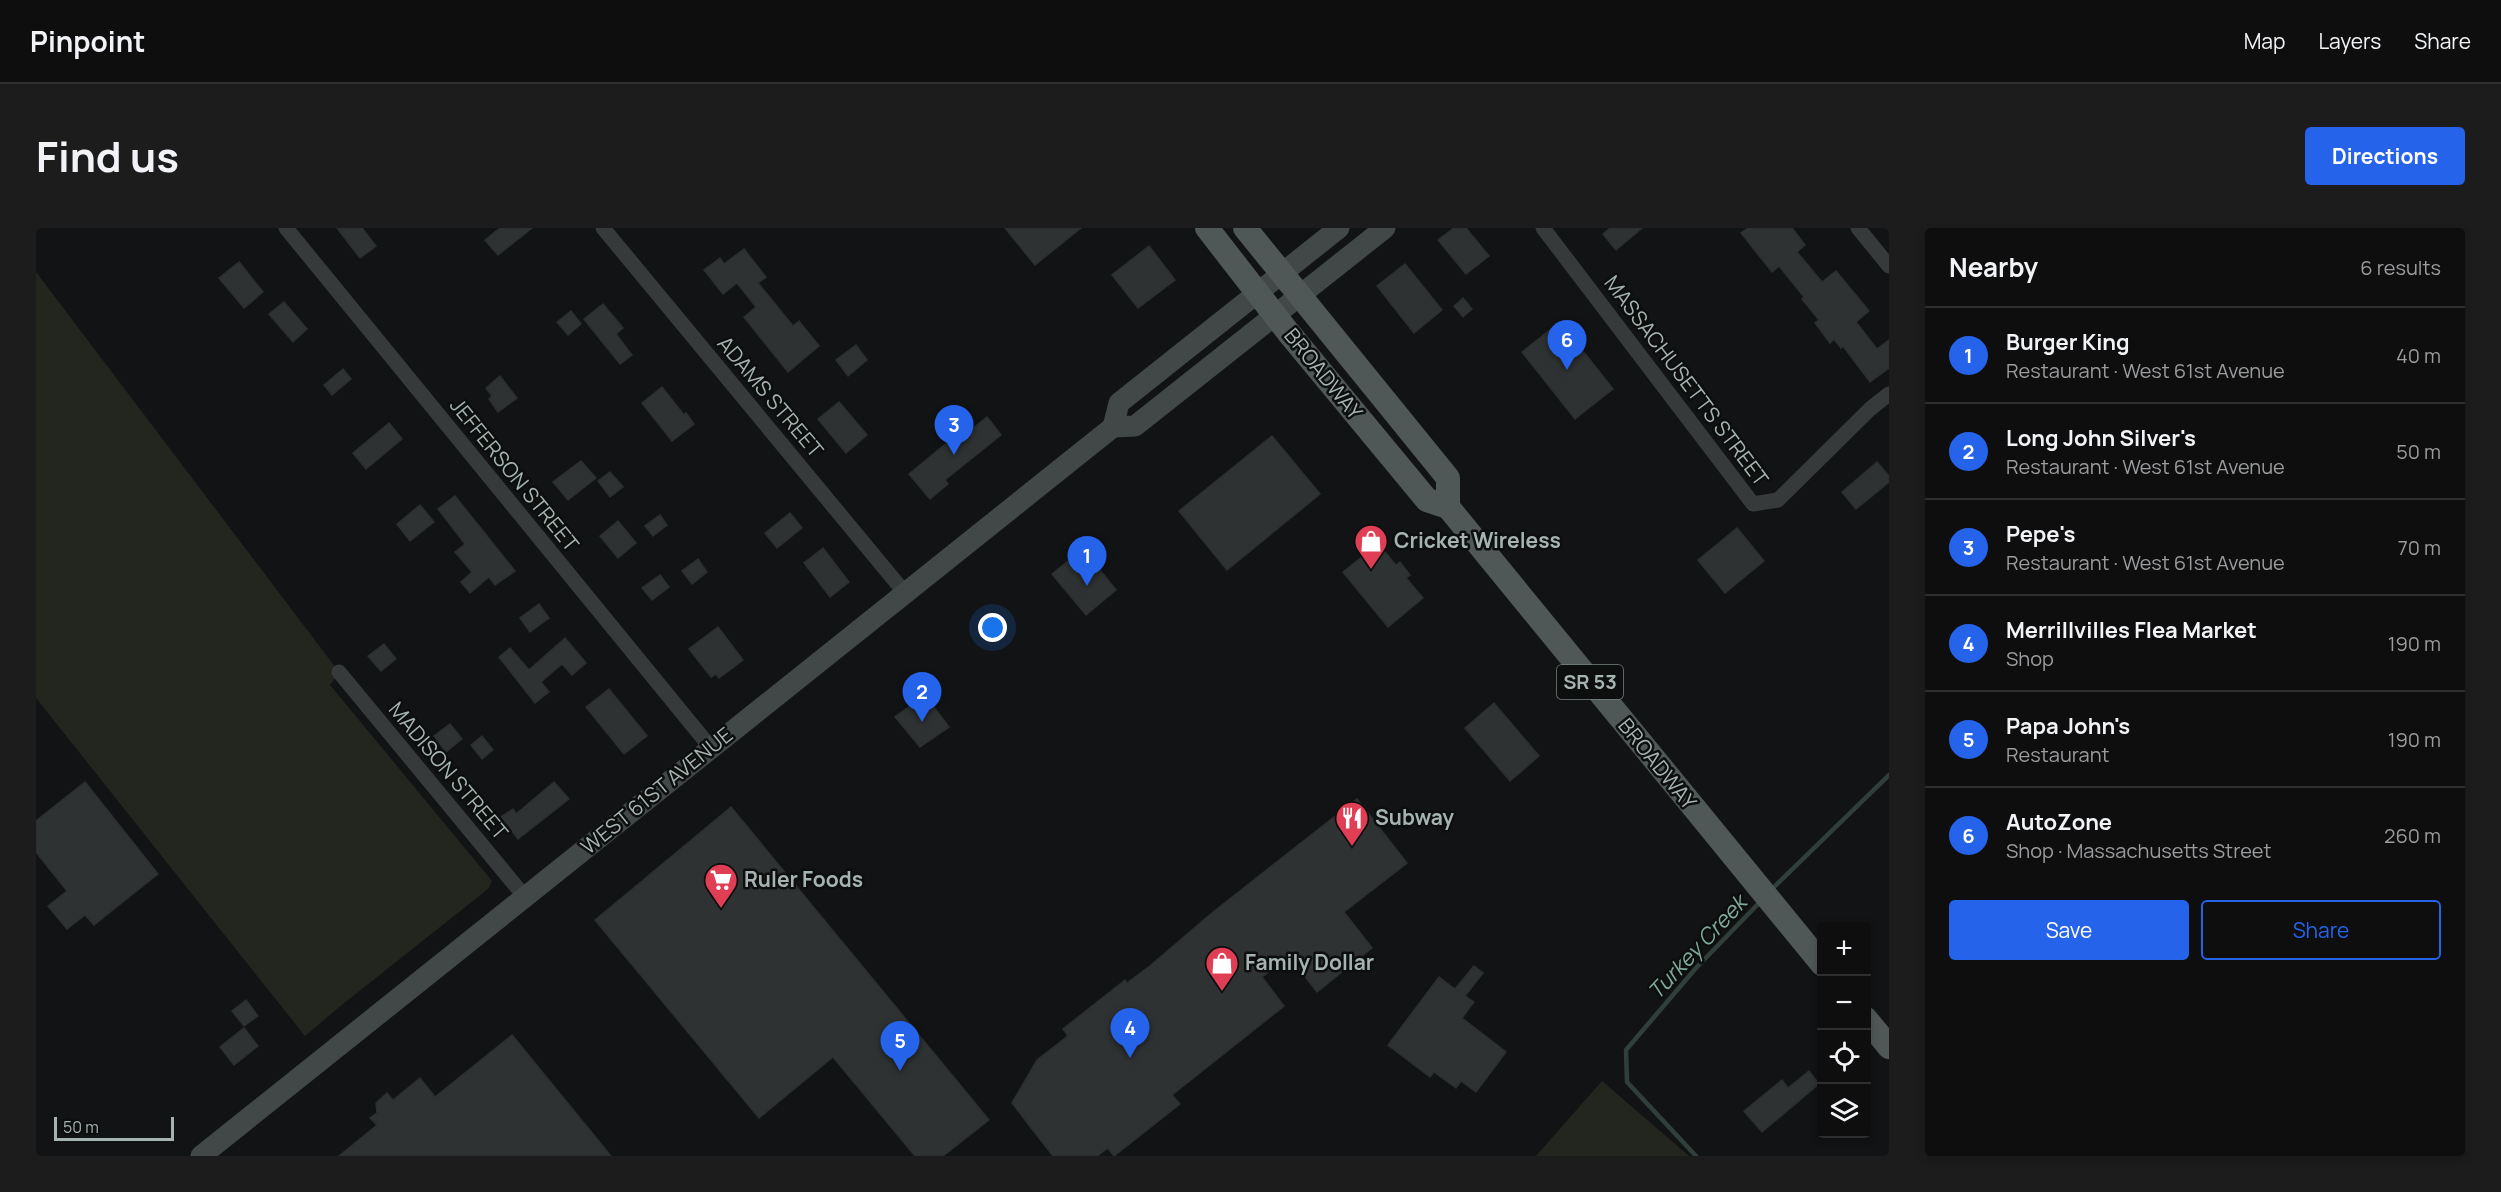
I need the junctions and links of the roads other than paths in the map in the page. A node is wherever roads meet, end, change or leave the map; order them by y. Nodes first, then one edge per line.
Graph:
1 (286, 228) edge
2 (603, 228) edge
3 (1207, 228) edge
4 (1245, 228) edge
5 (1340, 228) edge
6 (1385, 228) edge
7 (1543, 228) edge
8 (1858, 228) edge
9 (1889, 266) edge
10 (1282, 274) junction
11 (1259, 293) junction
12 (1299, 296) junction
13 (1275, 315) junction
14 (1889, 394) edge
15 (1113, 427) junction
16 (1448, 507) junction
17 (905, 593) junction
18 (339, 672) dead end
19 (711, 748) junction
20 (525, 897) junction
21 (1817, 959) edge
22 (1871, 1025) edge
23 (1889, 1047) edge
24 (201, 1156) edge

1 - 19 street, JEFFERSON STREET
2 - 17 street, ADAMS STREET
3 - 11 main road, BROADWAY / SR 53
4 - 10 main road, BROADWAY
5 - 10 main road
6 - 12 main road, WEST 61ST AVENUE
7 - 14 street, MASSACHUSETTS STREET
8 - 9 street
10 - 11 main road
10 - 12 main road, BROADWAY
11 - 13 main road, BROADWAY / SR 53
11 - 15 main road
12 - 13 main road, WEST 61ST AVENUE
12 - 16 main road, BROADWAY
13 - 15 main road, WEST 61ST AVENUE
13 - 16 main road, BROADWAY / SR 53
15 - 17 main road, WEST 61ST AVENUE
16 - 21 main road, BROADWAY / SR 53
17 - 19 main road, WEST 61ST AVENUE
18 - 20 street, MADISON STREET
19 - 20 main road, WEST 61ST AVENUE
20 - 24 main road, WEST 61ST AVENUE
22 - 23 main road

